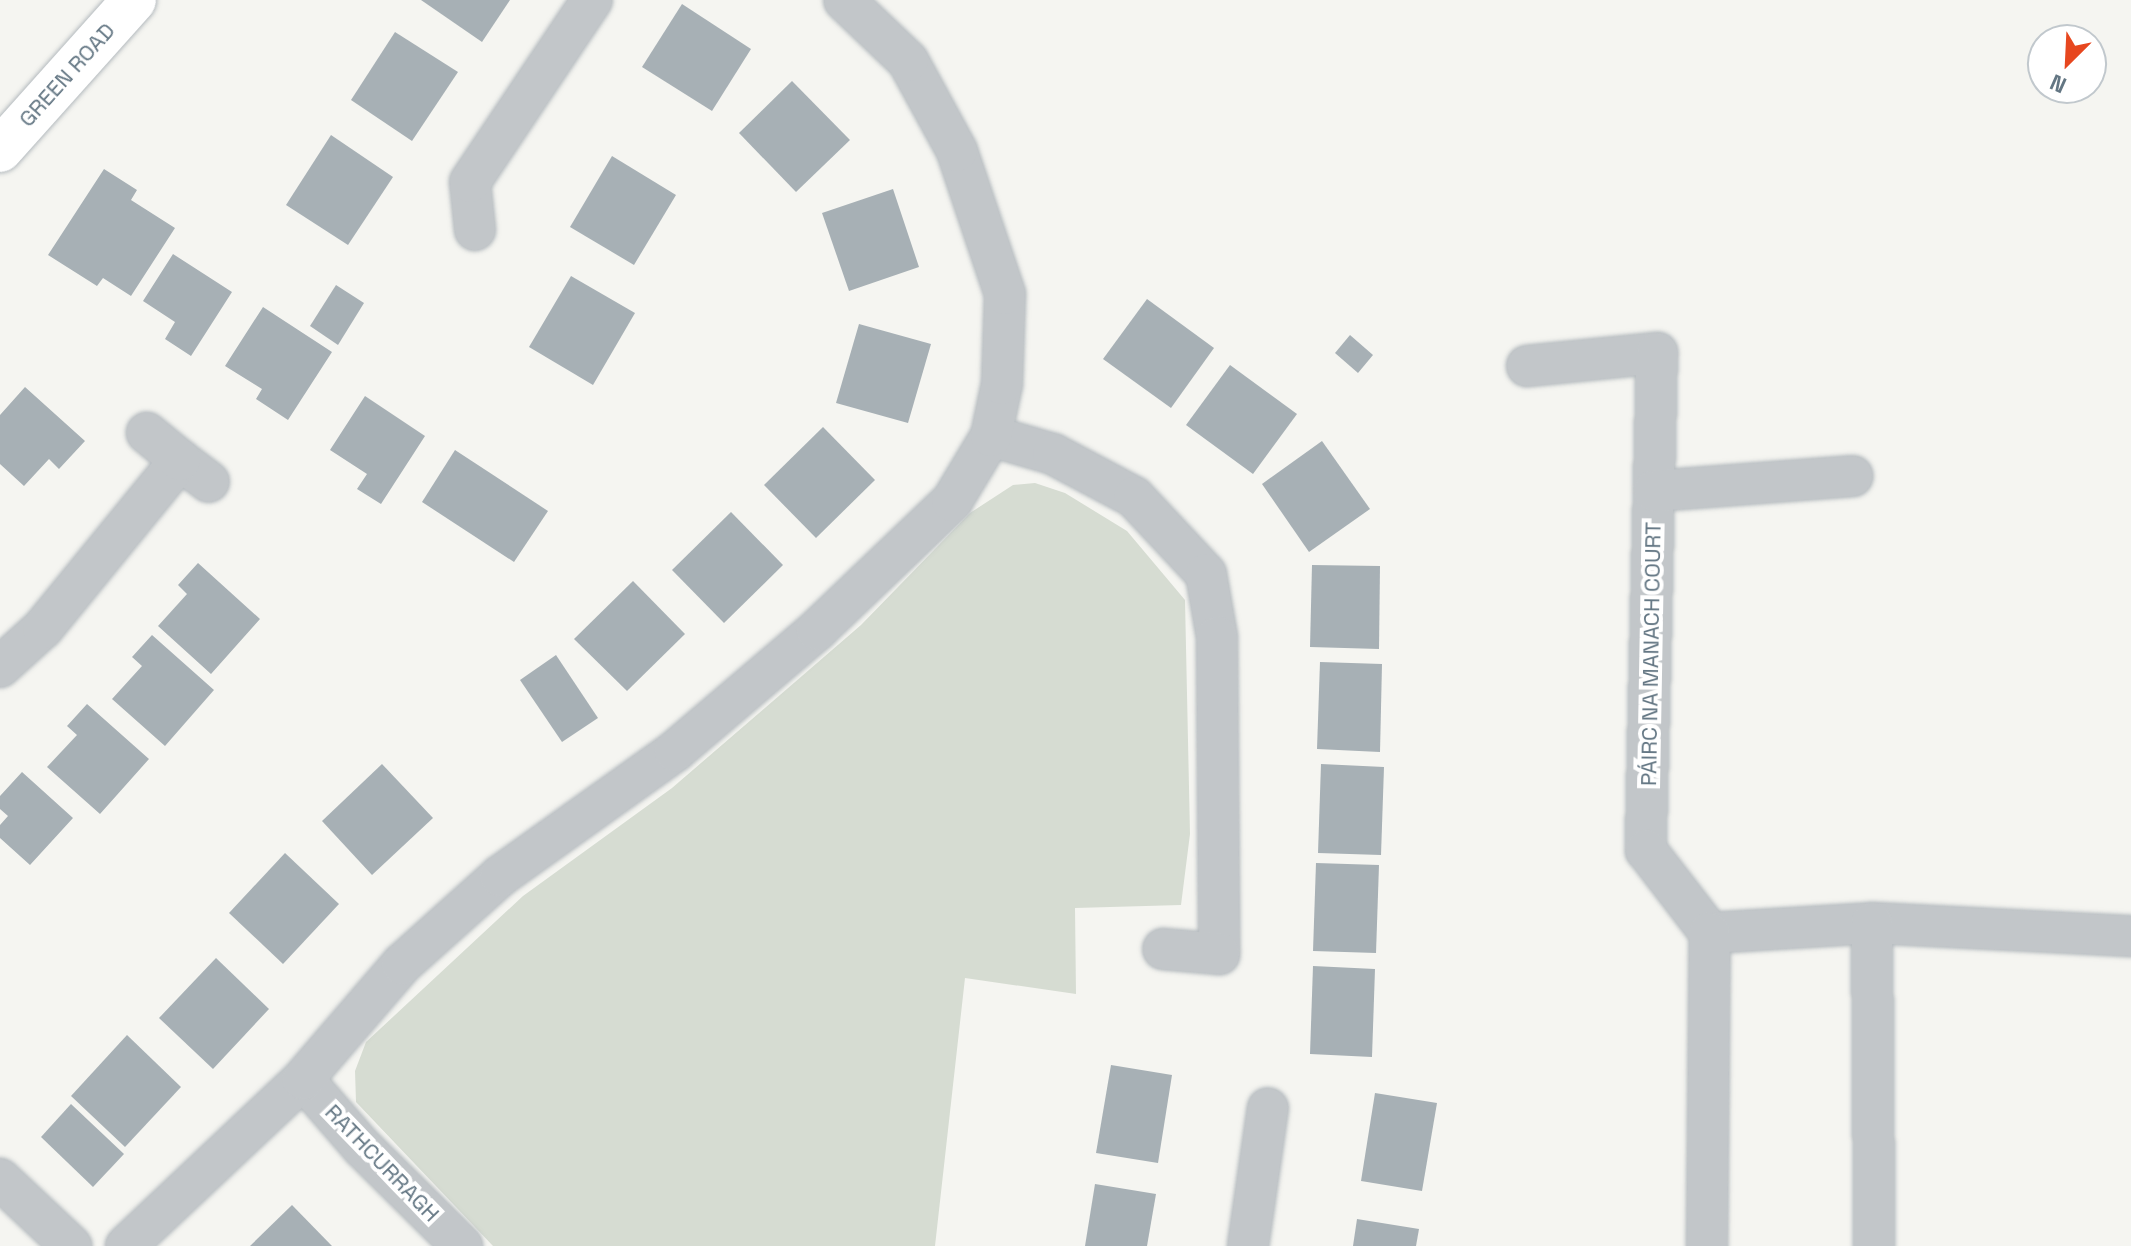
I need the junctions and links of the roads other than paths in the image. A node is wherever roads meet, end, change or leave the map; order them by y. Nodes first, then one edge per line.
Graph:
1 (134, 0) edge
2 (592, 0) edge
3 (844, 0) edge
4 (0, 150) edge
5 (475, 230) dead end
6 (1527, 366) dead end
7 (147, 433) dead end
8 (991, 436) junction
9 (1852, 476) dead end
10 (1654, 491) junction
11 (0, 667) edge
12 (1872, 923) junction
13 (1710, 933) junction
14 (2131, 936) edge
15 (1163, 949) dead end
16 (303, 1079) junction
17 (1268, 1108) dead end
18 (0, 1179) edge
19 (71, 1246) edge
20 (126, 1246) edge
21 (462, 1246) edge
22 (1248, 1246) edge
23 (1707, 1246) edge
24 (1874, 1246) edge

1 - 4 street, GREEN ROAD
2 - 5 street
3 - 8 street
6 - 10 street, PÁIRC NA MANACH COURT
7 - 11 street
8 - 15 street
8 - 16 street
9 - 10 street
10 - 13 street, PÁIRC NA MANACH COURT
12 - 13 street
12 - 14 street
12 - 24 street
13 - 23 street
16 - 20 street
16 - 21 street, RATHCURRAGH
17 - 22 street
18 - 19 street

